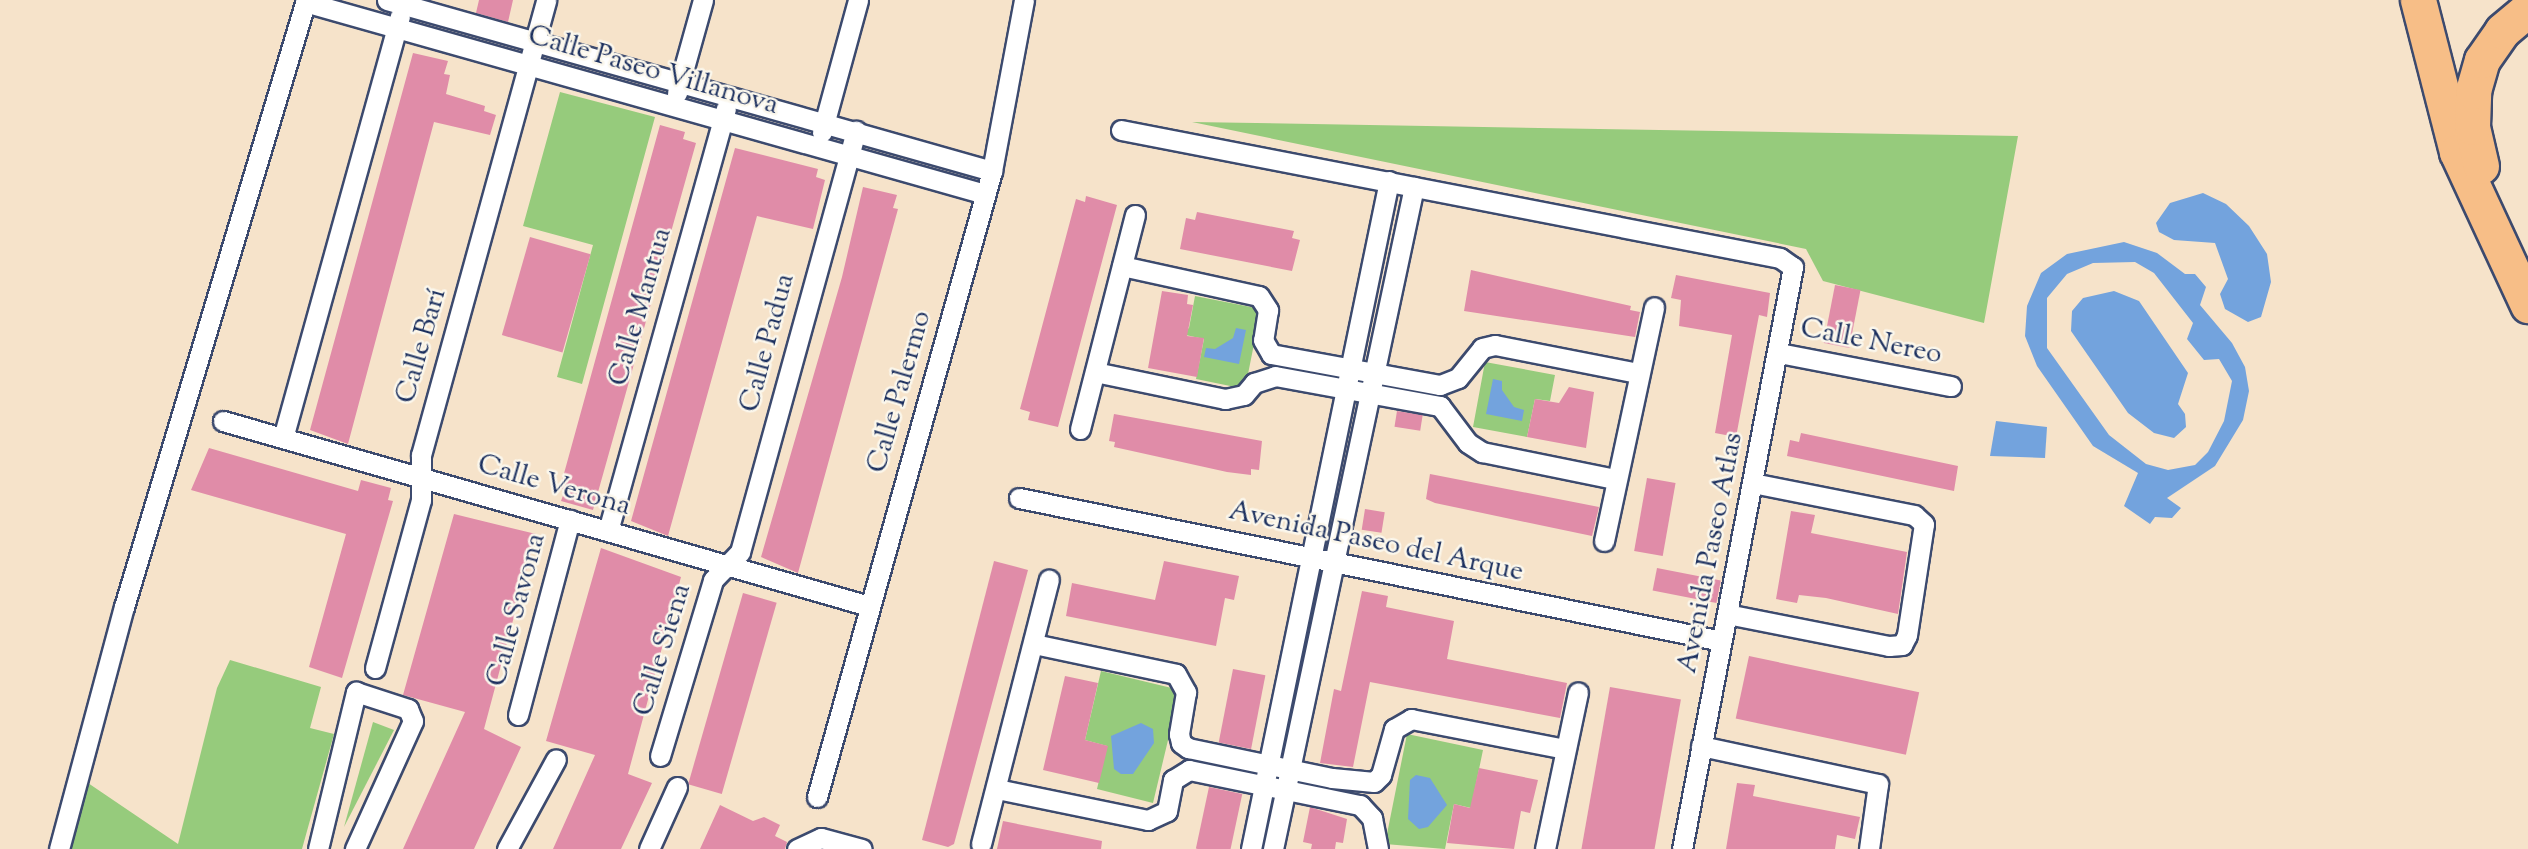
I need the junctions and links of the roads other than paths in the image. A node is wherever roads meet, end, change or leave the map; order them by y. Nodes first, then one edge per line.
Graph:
1 (547, 0) edge
2 (703, 0) edge
3 (858, 0) edge
4 (1024, 0) edge
5 (2418, 0) edge
6 (306, 1) edge
7 (395, 3) edge
8 (2528, 9) edge
9 (396, 29) junction
10 (535, 42) junction
11 (530, 66) junction
12 (680, 82) junction
13 (729, 97) junction
14 (673, 106) junction
15 (722, 120) junction
16 (825, 122) junction
17 (1121, 130) dead end
18 (856, 131) junction
19 (818, 147) junction
20 (849, 156) junction
21 (992, 171) junction
22 (1389, 181) junction
23 (1414, 187) junction
24 (985, 194) junction
25 (1135, 215) dead end
26 (1122, 266) junction
27 (2523, 296) edge
28 (1654, 307) dead end
29 (1779, 353) junction
30 (1349, 368) junction
31 (1095, 372) junction
32 (1373, 373) junction
33 (1638, 373) junction
34 (1951, 386) dead end
35 (1345, 388) junction
36 (1369, 393) junction
37 (223, 421) dead end
38 (1080, 429) dead end
39 (283, 438) junction
40 (421, 477) junction
41 (1615, 480) junction
42 (1753, 483) junction
43 (1019, 498) dead end
44 (570, 520) junction
45 (608, 531) junction
46 (1604, 541) dead end
47 (1309, 556) junction
48 (1333, 561) junction
49 (729, 567) junction
50 (1049, 580) dead end
51 (869, 606) junction
52 (1727, 614) junction
53 (1722, 641) junction
54 (1034, 644) junction
55 (375, 668) dead end
56 (1578, 692) dead end
57 (518, 715) dead end
58 (1701, 746) junction
59 (1566, 749) junction
60 (660, 756) dead end
61 (556, 759) dead end
62 (1268, 764) junction
63 (1287, 778) junction
64 (1264, 784) junction
65 (677, 787) dead end
66 (997, 789) junction
67 (817, 797) dead end
68 (981, 844) dead end
69 (59, 849) edge
70 (318, 849) edge
71 (355, 849) edge
72 (507, 849) edge
73 (649, 849) edge
74 (797, 849) edge
75 (862, 849) edge
76 (1251, 849) edge
77 (1273, 849) edge
78 (1378, 849) edge
79 (1545, 849) edge
80 (1682, 849) edge
81 (1869, 849) edge

1 - 10 street, Calle Barí
2 - 12 street
3 - 16 street
4 - 21 street, Calle Palermo
5 - 27 highway
6 - 9 street, Calle Paseo Villanova
6 - 69 street
7 - 9 street
7 - 10 street, Calle Paseo Villanova
8 - 27 highway
9 - 11 street, Calle Paseo Villanova
9 - 39 street
10 - 11 street, Calle Barí
10 - 12 street, Calle Paseo Villanova
11 - 14 street, Calle Paseo Villanova
11 - 40 street, Calle Barí
12 - 13 street, Calle Paseo Villanova
12 - 14 street
13 - 15 street, Calle Mantua
13 - 16 street, Calle Paseo Villanova
14 - 15 street, Calle Paseo Villanova
15 - 19 street, Calle Paseo Villanova
15 - 45 street, Calle Mantua
16 - 18 street, Calle Paseo Villanova
16 - 19 street
17 - 22 street
18 - 20 street, Calle Padua
18 - 21 street, Calle Paseo Villanova
19 - 20 street, Calle Paseo Villanova
20 - 24 street, Calle Paseo Villanova
20 - 49 street, Calle Padua
21 - 24 street, Calle Palermo
22 - 23 street
22 - 30 street
23 - 29 street, Avenida Paseo Atlas
23 - 32 street
24 - 51 street, Calle Palermo
25 - 26 street
26 - 30 street
26 - 31 street
28 - 33 street
29 - 34 street, Calle Nereo
29 - 42 street, Avenida Paseo Atlas
30 - 32 street
30 - 35 street
31 - 35 street
31 - 38 street
32 - 33 street
32 - 36 street
33 - 41 street
35 - 36 street
35 - 47 street
36 - 41 street
36 - 48 street
37 - 39 street, Calle Verona
39 - 40 street, Calle Verona
40 - 44 street, Calle Verona
40 - 55 street, Calle Barí
41 - 46 street
42 - 52 street, Avenida Paseo Atlas
42 - 52 street
43 - 47 street, Avenida Paseo del Arque
44 - 45 street, Calle Verona
44 - 57 street, Calle Savona
45 - 49 street, Calle Verona
47 - 48 street, Avenida Paseo del Arque
47 - 62 street
48 - 53 street, Avenida Paseo del Arque
48 - 63 street
49 - 51 street, Calle Verona
49 - 60 street, Calle Siena
50 - 54 street
51 - 67 street, Calle Palermo
52 - 53 street, Avenida Paseo Atlas
53 - 58 street, Avenida Paseo Atlas
54 - 62 street
54 - 66 street
56 - 59 street
58 - 80 street, Avenida Paseo Atlas
58 - 81 street
59 - 63 street
59 - 79 street
61 - 72 street
62 - 63 street
62 - 64 street
63 - 64 street
63 - 77 street
63 - 78 street
64 - 66 street
64 - 76 street
65 - 73 street
66 - 68 street
70 - 71 street
74 - 75 street

